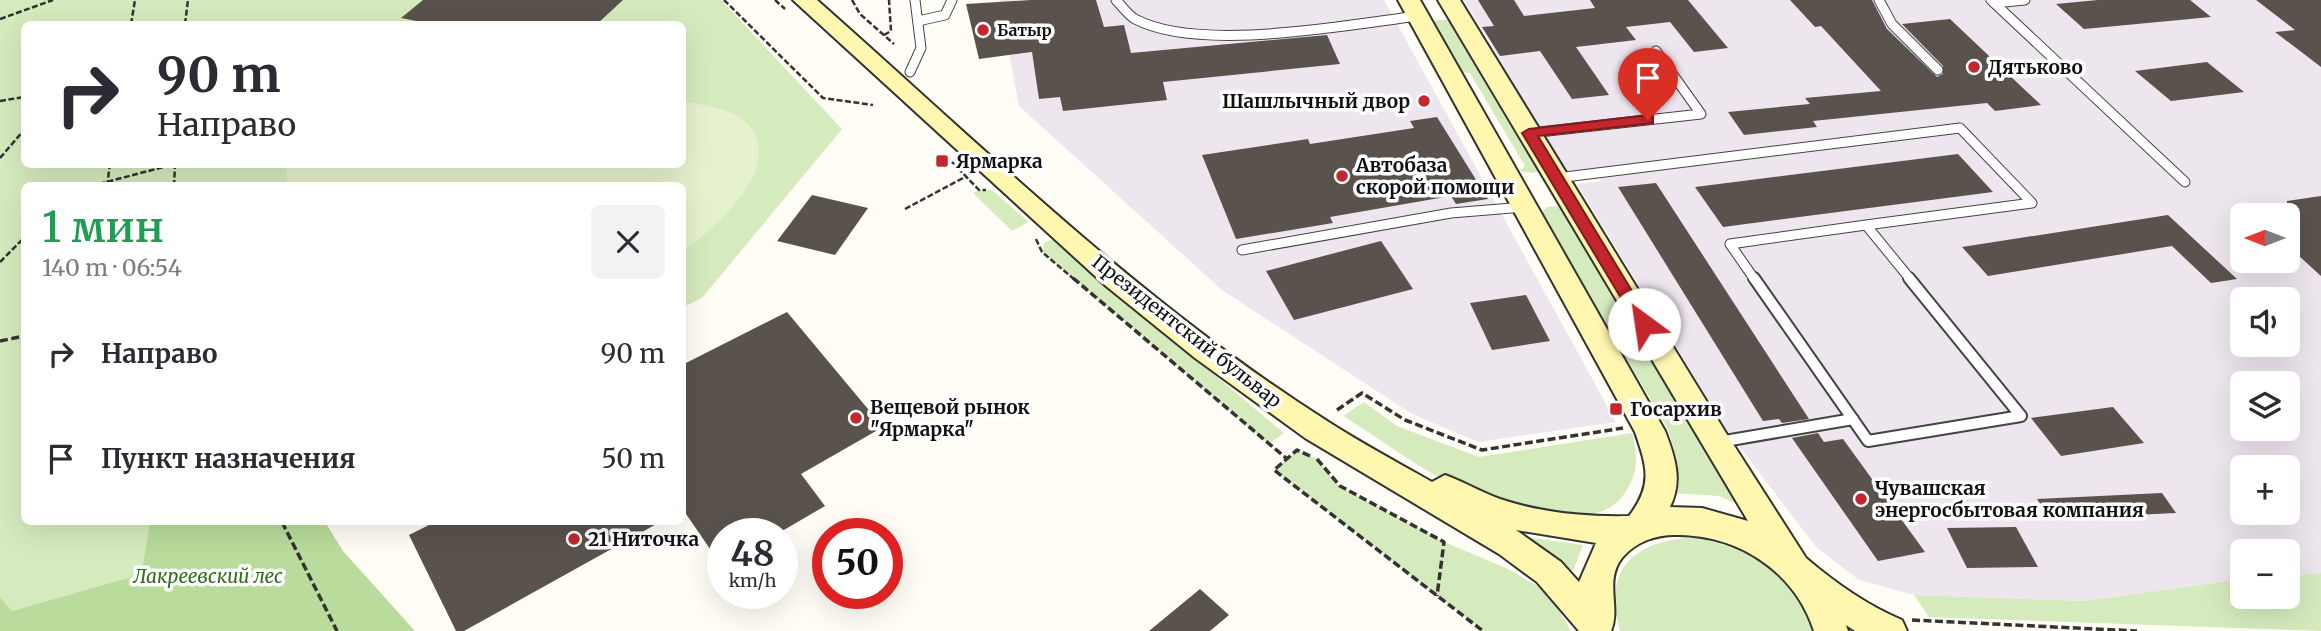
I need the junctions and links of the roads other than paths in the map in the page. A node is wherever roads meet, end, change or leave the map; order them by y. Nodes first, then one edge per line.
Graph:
1 (803, 0) edge
2 (824, 0) edge
3 (915, 0) edge
4 (951, 0) edge
5 (1116, 0) edge
6 (1879, 0) edge
7 (2025, 0) edge
8 (1992, 2) edge
9 (1452, 6) edge
10 (1413, 8) edge
11 (918, 21) junction
12 (1656, 51) dead end
13 (1938, 70) dead end
14 (904, 77) junction
15 (1529, 133) junction
16 (2185, 183) dead end
17 (1560, 184) junction
18 (1521, 202) junction
19 (1866, 225) junction
20 (1242, 250) dead end
21 (1853, 419) junction
22 (1715, 442) junction
23 (1637, 529) junction
24 (1798, 571) junction
25 (1899, 625) edge
26 (1597, 628) edge
27 (1831, 631) edge

1 - 14 main road, Президентский бульвар
2 - 14 main road, Президентский бульвар
3 - 11 lane
4 - 11 lane
5 - 10 lane
6 - 13 lane
7 - 8 lane
8 - 16 lane
9 - 10 main road
9 - 15 main road
10 - 18 main road
11 - 14 lane
12 - 15 lane
14 - 23 main road, Президентский бульвар
14 - 26 main road, Президентский бульвар
15 - 17 main road
17 - 18 main road
17 - 19 lane
17 - 22 main road
18 - 20 lane
18 - 23 main road
19 - 21 lane
19 - 21 lane
21 - 22 lane
22 - 24 main road
23 - 24 main road, Президентский бульвар
23 - 26 main road
24 - 25 main road, Президентский бульвар
24 - 27 main road

